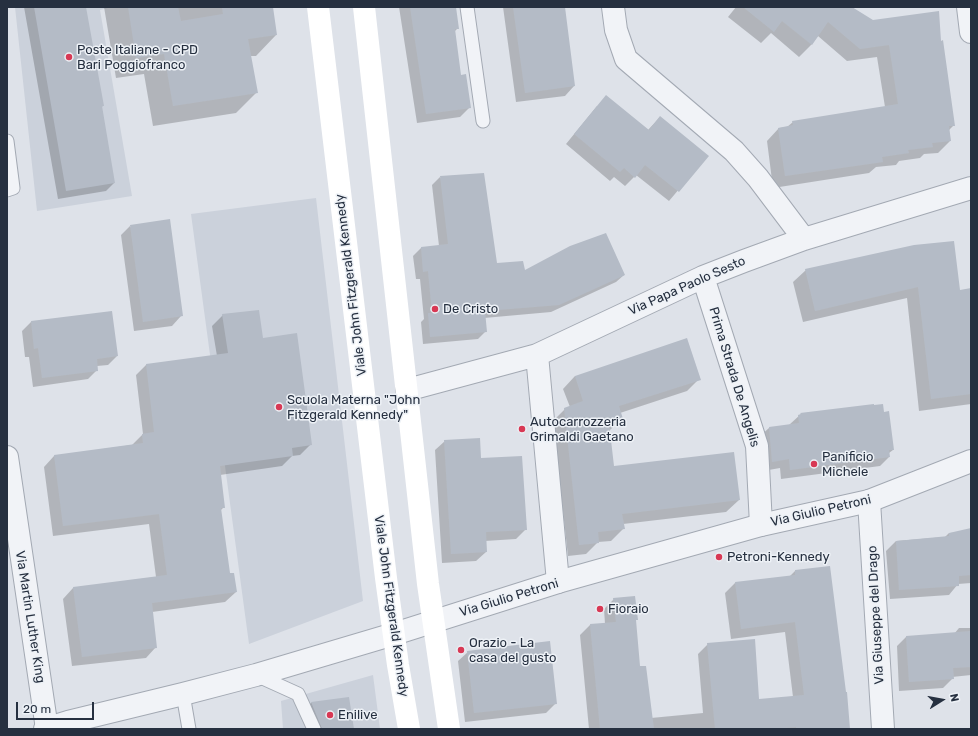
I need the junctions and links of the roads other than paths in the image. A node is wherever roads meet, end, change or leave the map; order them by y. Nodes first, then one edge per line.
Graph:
1 (318, 7) edge
2 (364, 7) edge
3 (467, 7) edge
4 (613, 7) edge
5 (968, 7) edge
6 (971, 32) edge
7 (483, 121) dead end
8 (7, 141) edge
9 (971, 188) edge
10 (7, 190) edge
11 (804, 239) junction
12 (703, 277) junction
13 (537, 355) junction
14 (407, 390) junction
15 (7, 457) edge
16 (971, 461) edge
17 (869, 501) junction
18 (761, 525) junction
19 (558, 582) junction
20 (433, 621) junction
21 (394, 634) junction
22 (256, 675) junction
23 (183, 694) junction
24 (69, 726) edge
25 (46, 729) edge
26 (189, 729) edge
27 (314, 729) edge
28 (408, 729) edge
29 (449, 729) edge
30 (882, 729) edge

1 - 21 main road, Viale John Fitzgerald Kennedy
2 - 14 main road
3 - 7 lane
4 - 11 street
5 - 6 street
8 - 10 lane
9 - 11 street, Via Papa Paolo Sesto
11 - 12 street, Via Papa Paolo Sesto
12 - 13 street, Via Papa Paolo Sesto
12 - 18 street, Prima Strada De Angelis
13 - 14 street, Via Papa Paolo Sesto
13 - 19 street
14 - 20 main road
15 - 25 street, Via Martin Luther King
16 - 17 street, Via Giulio Petroni
17 - 18 street, Via Giulio Petroni
17 - 30 street, Via Giuseppe del Drago
18 - 19 street, Via Giulio Petroni
19 - 20 street, Via Giulio Petroni
20 - 21 street, Via Giulio Petroni
20 - 29 main road
21 - 22 street, Via Giulio Petroni
21 - 28 main road, Viale John Fitzgerald Kennedy
22 - 23 street, Via Giulio Petroni
22 - 27 lane
23 - 24 street, Via Giulio Petroni
23 - 26 lane
24 - 25 street, Via Giulio Petroni

